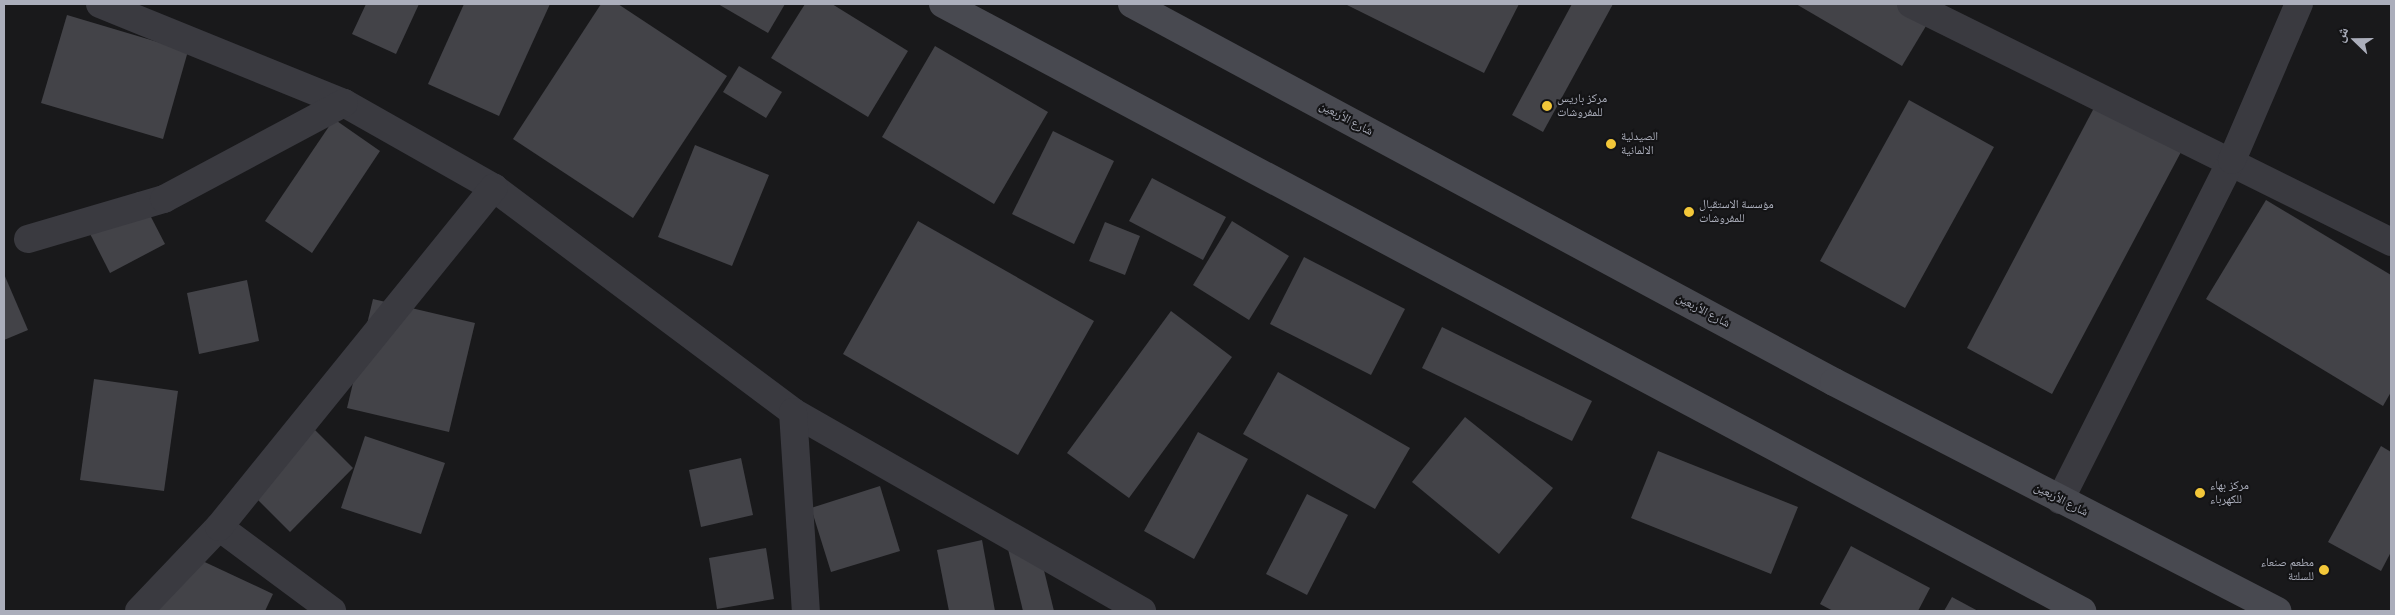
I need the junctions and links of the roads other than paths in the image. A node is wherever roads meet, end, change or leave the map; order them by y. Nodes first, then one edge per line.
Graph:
1 (100, 4) edge
2 (943, 4) edge
3 (1132, 4) edge
4 (1910, 4) edge
5 (2299, 4) edge
6 (344, 103) junction
7 (2232, 160) junction
8 (494, 188) junction
9 (28, 239) dead end
10 (2391, 242) edge
11 (793, 412) junction
12 (2060, 500) junction
13 (218, 527) junction
14 (139, 611) edge
15 (332, 611) edge
16 (806, 611) edge
17 (1142, 611) edge
18 (2082, 611) edge
19 (2277, 611) edge

1 - 6 street
2 - 18 main road
3 - 12 main road, شارع الأربعين
4 - 7 street
5 - 7 street
6 - 8 street
6 - 9 street
7 - 10 street
7 - 12 street
8 - 11 street
8 - 13 street
11 - 16 street
11 - 17 street
12 - 19 main road, شارع الأربعين
13 - 14 street
13 - 15 street

